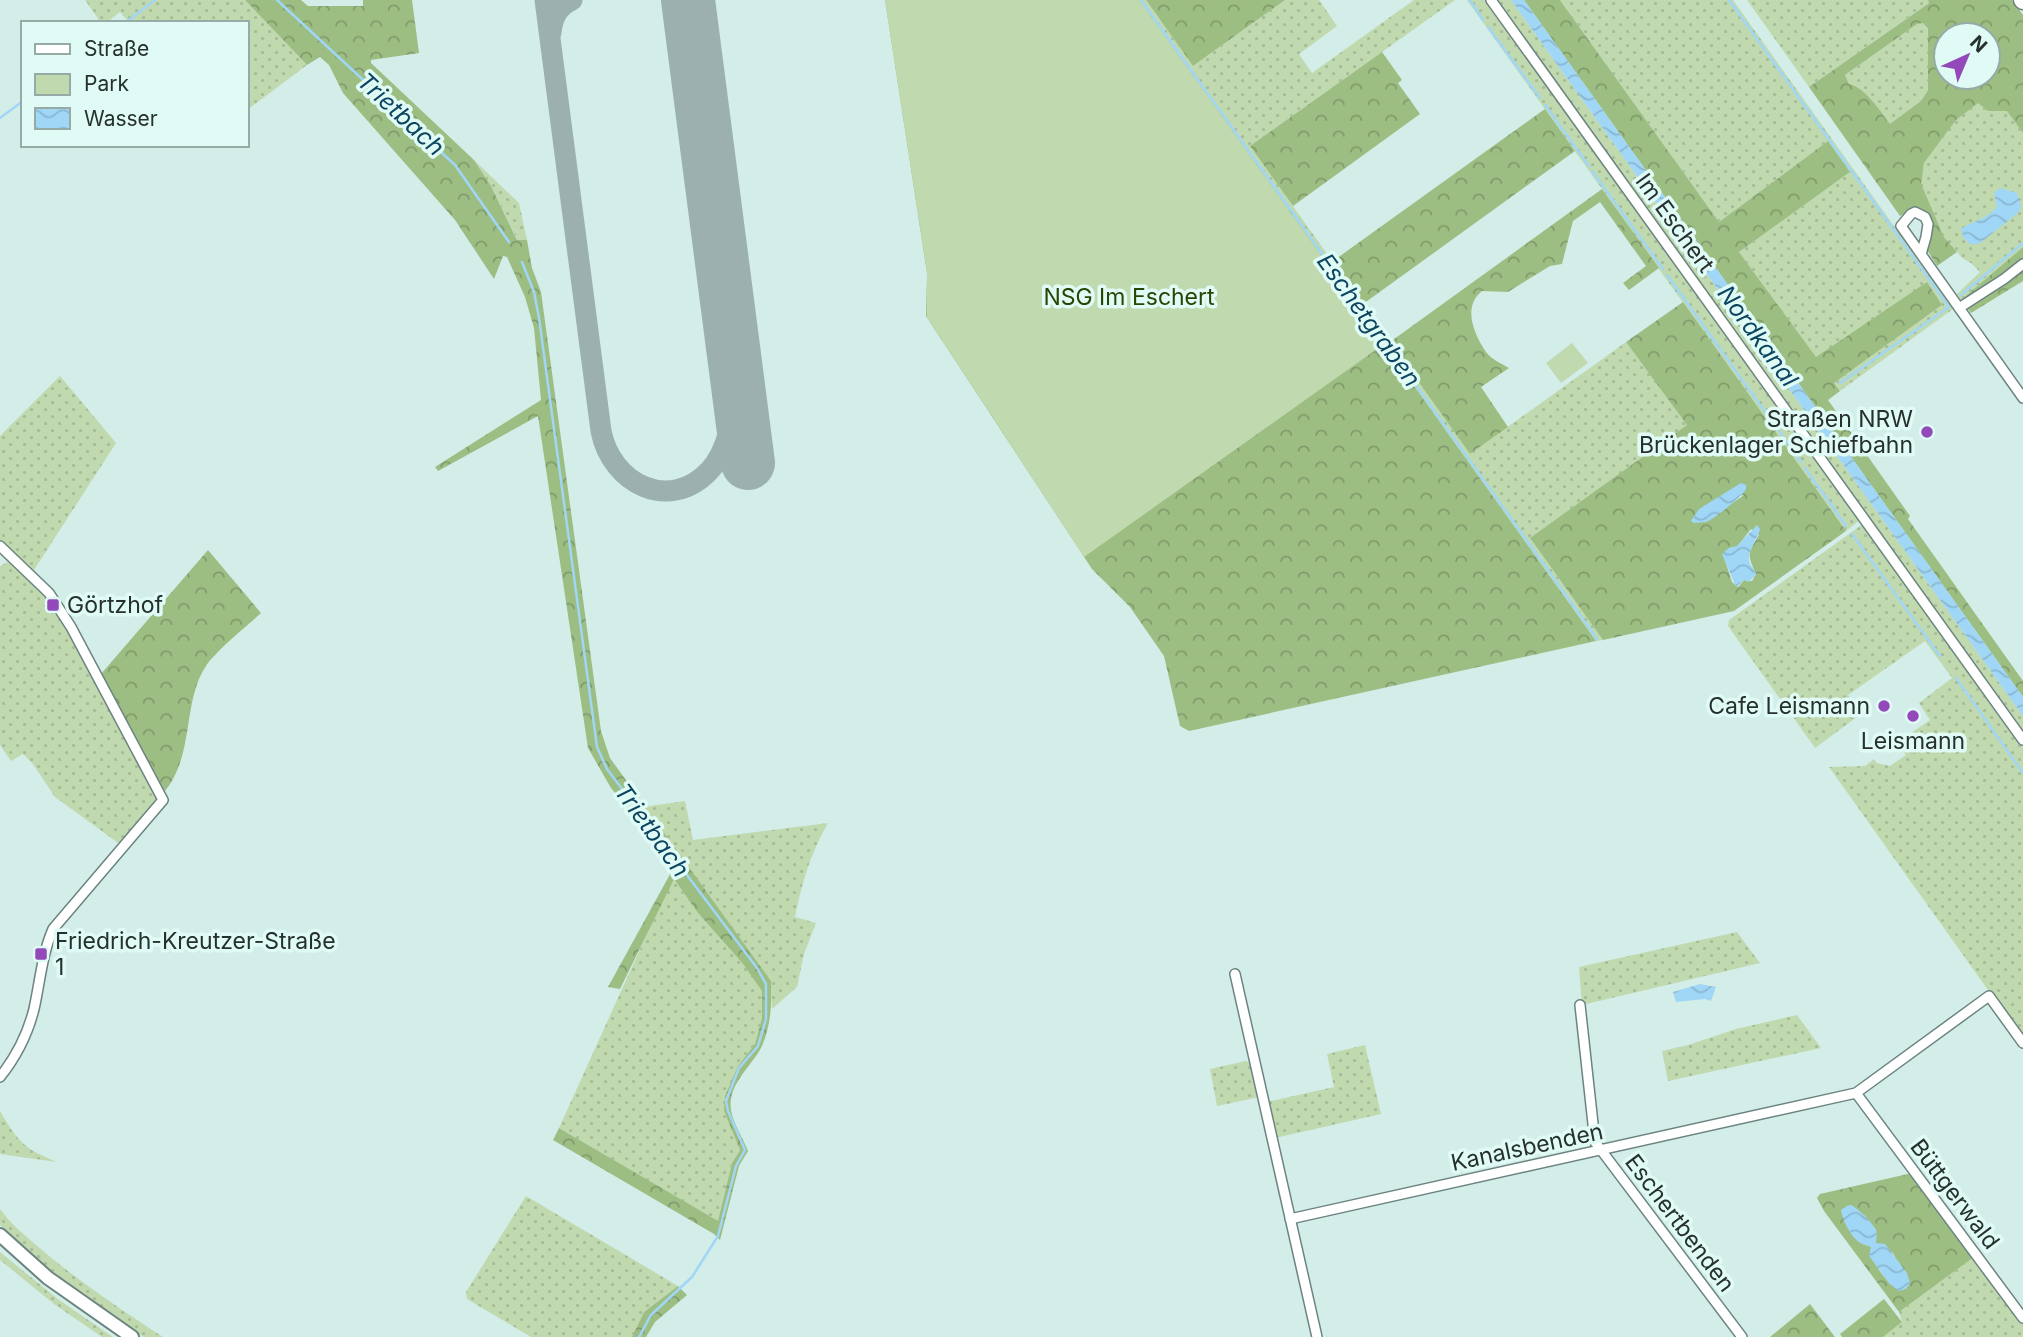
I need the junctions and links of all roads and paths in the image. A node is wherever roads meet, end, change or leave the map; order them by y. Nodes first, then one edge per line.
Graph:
1 (1491, 0) edge
2 (1921, 254) junction
3 (2023, 264) edge
4 (1959, 308) junction
5 (2023, 398) edge
6 (0, 546) edge
7 (2023, 740) edge
8 (1235, 974) dead end
9 (1580, 1005) dead end
10 (2023, 1043) edge
11 (0, 1077) edge
12 (1856, 1093) junction
13 (1601, 1151) junction
14 (1290, 1219) junction
15 (0, 1235) edge
16 (2023, 1318) edge
17 (132, 1337) edge
18 (1317, 1337) edge
19 (1742, 1337) edge

1 - 7 street, Im Eschert
2 - 2 street
2 - 4 street
3 - 4 street
4 - 5 street
6 - 11 street
8 - 14 street
9 - 13 street, Eschertbenden
10 - 12 street, Kanalsbenden
12 - 13 street, Kanalsbenden
12 - 16 street, Büttgerwald
13 - 14 street, Kanalsbenden
13 - 19 street, Eschertbenden
14 - 18 street
15 - 17 main road

